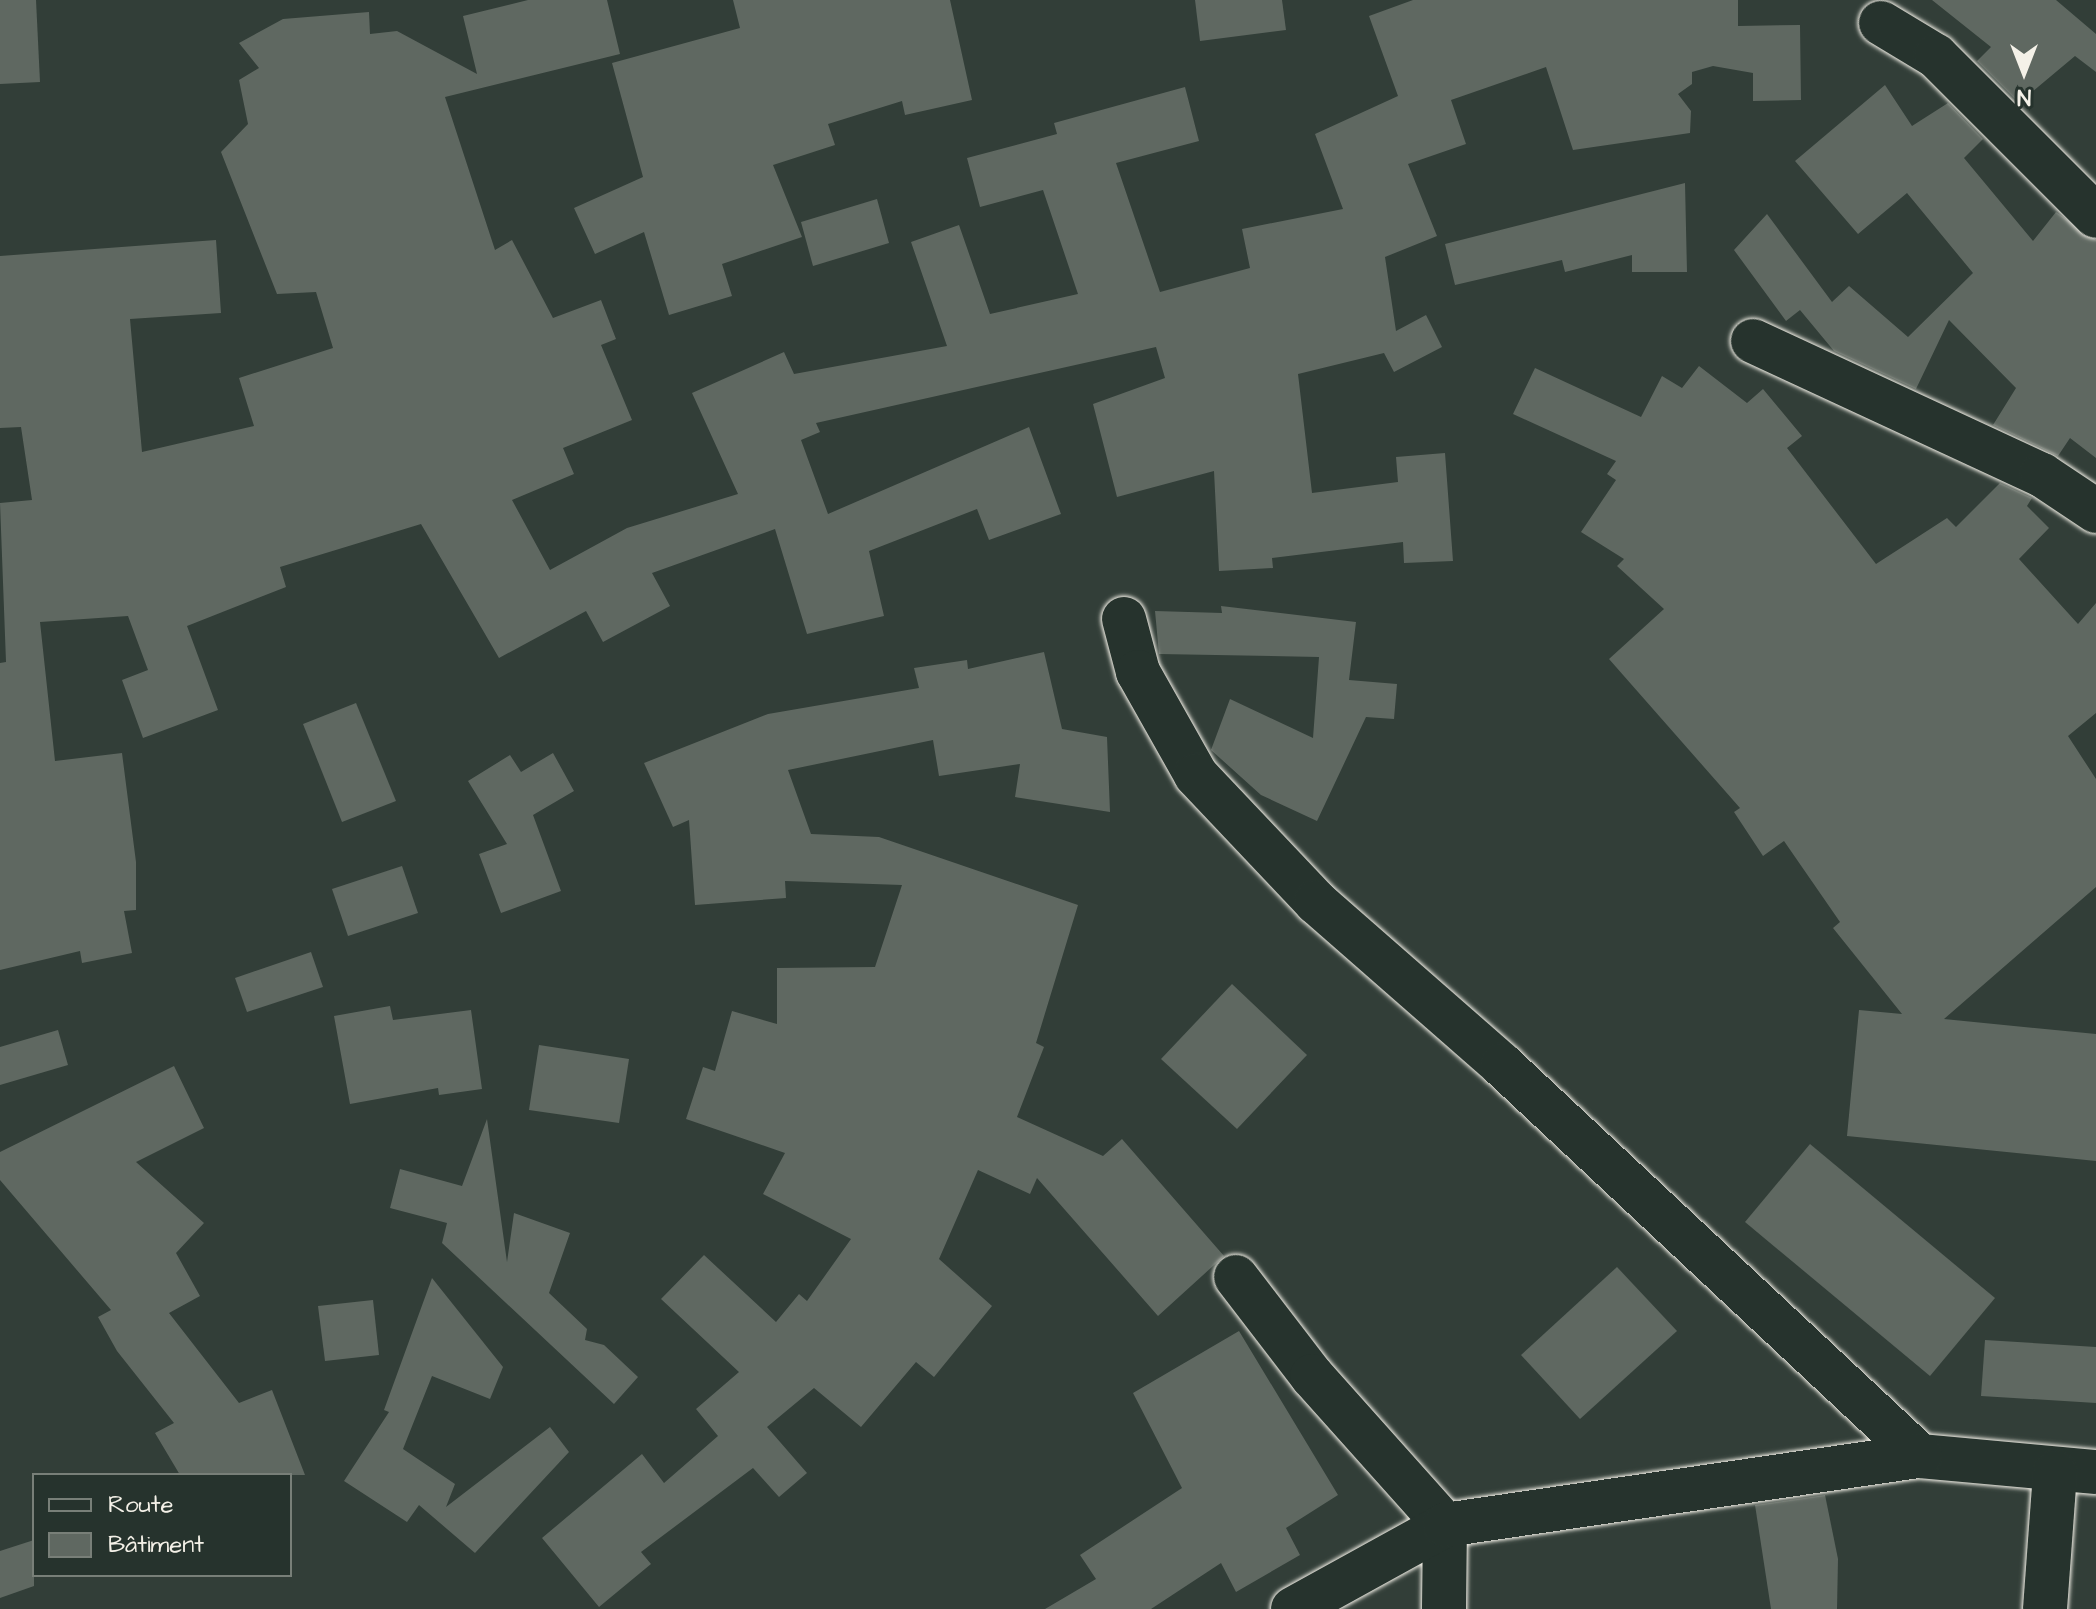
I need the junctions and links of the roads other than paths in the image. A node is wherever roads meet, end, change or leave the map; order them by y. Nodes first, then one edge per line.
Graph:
1 (1881, 23) dead end
2 (2096, 216) edge
3 (1753, 341) dead end
4 (2096, 511) edge
5 (1124, 619) dead end
6 (1236, 1277) dead end
7 (1920, 1456) junction
8 (2076, 1472) edge
9 (1445, 1525) junction
10 (1293, 1609) edge
11 (1444, 1609) edge
12 (2045, 1609) edge

1 - 2 street
3 - 4 street
5 - 7 street
6 - 9 street
7 - 8 street
7 - 9 street
8 - 12 street
9 - 10 street
9 - 11 street

